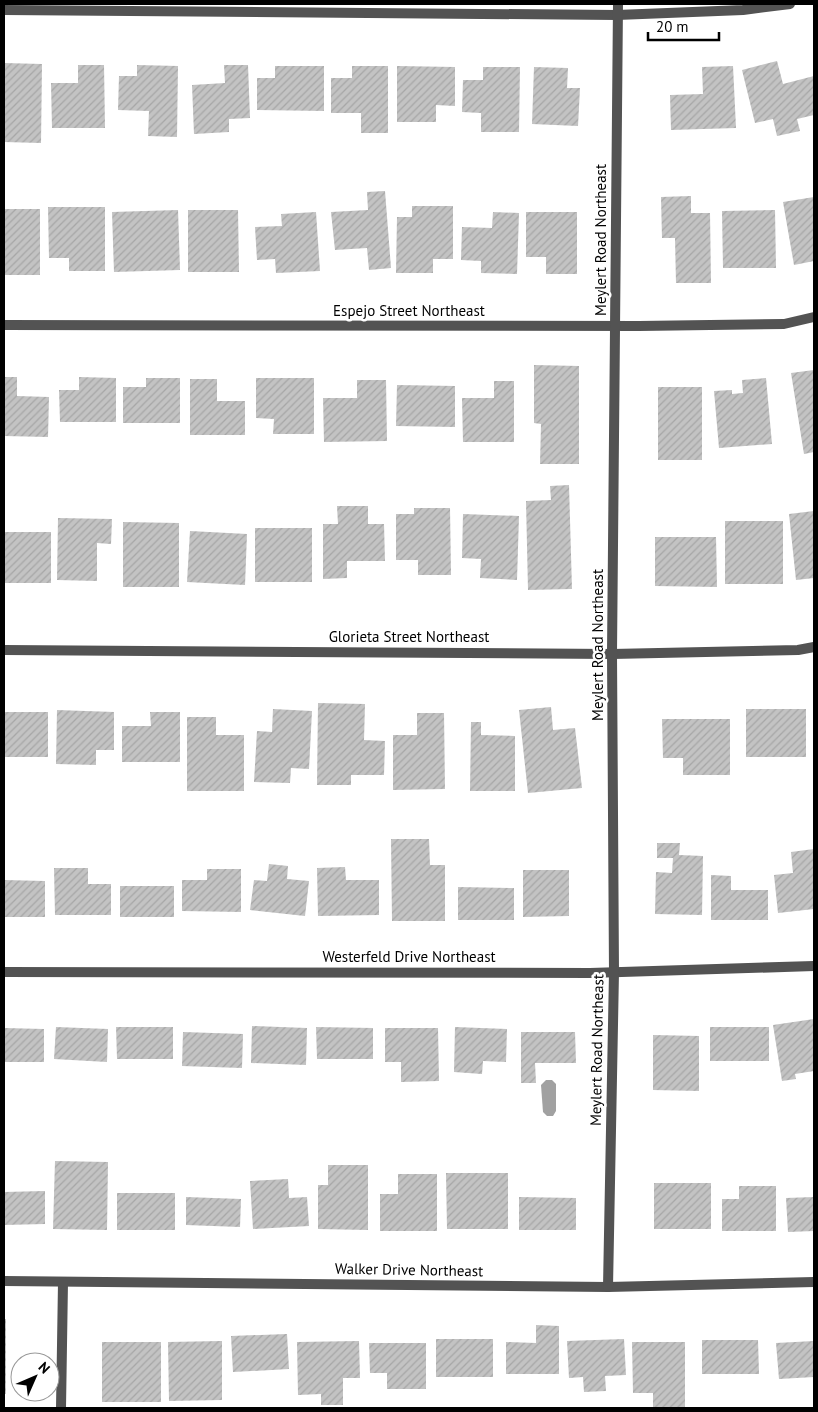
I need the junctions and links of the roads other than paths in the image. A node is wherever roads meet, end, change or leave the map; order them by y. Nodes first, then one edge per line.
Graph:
1 (618, 4) edge
2 (790, 4) edge
3 (4, 10) edge
4 (617, 15) junction
5 (814, 317) edge
6 (4, 325) edge
7 (615, 326) junction
8 (814, 647) edge
9 (4, 650) edge
10 (612, 654) junction
11 (814, 966) edge
12 (4, 972) edge
13 (614, 972) junction
14 (4, 1281) edge
15 (63, 1282) junction
16 (814, 1282) edge
17 (608, 1287) junction
18 (61, 1408) edge

1 - 4 street, Meylert Road Northeast
2 - 4 street
3 - 4 street
4 - 7 street, Meylert Road Northeast
5 - 7 street, Espejo Street Northeast
6 - 7 street, Espejo Street Northeast
7 - 10 street, Meylert Road Northeast
8 - 10 street, Glorieta Street Northeast
9 - 10 street, Glorieta Street Northeast
10 - 13 street, Meylert Road Northeast
11 - 13 street, Westerfeld Drive Northeast
12 - 13 street, Westerfeld Drive Northeast
13 - 17 street, Meylert Road Northeast
14 - 15 street, Walker Drive Northeast
15 - 17 street, Walker Drive Northeast
15 - 18 street
16 - 17 street, Walker Drive Northeast

